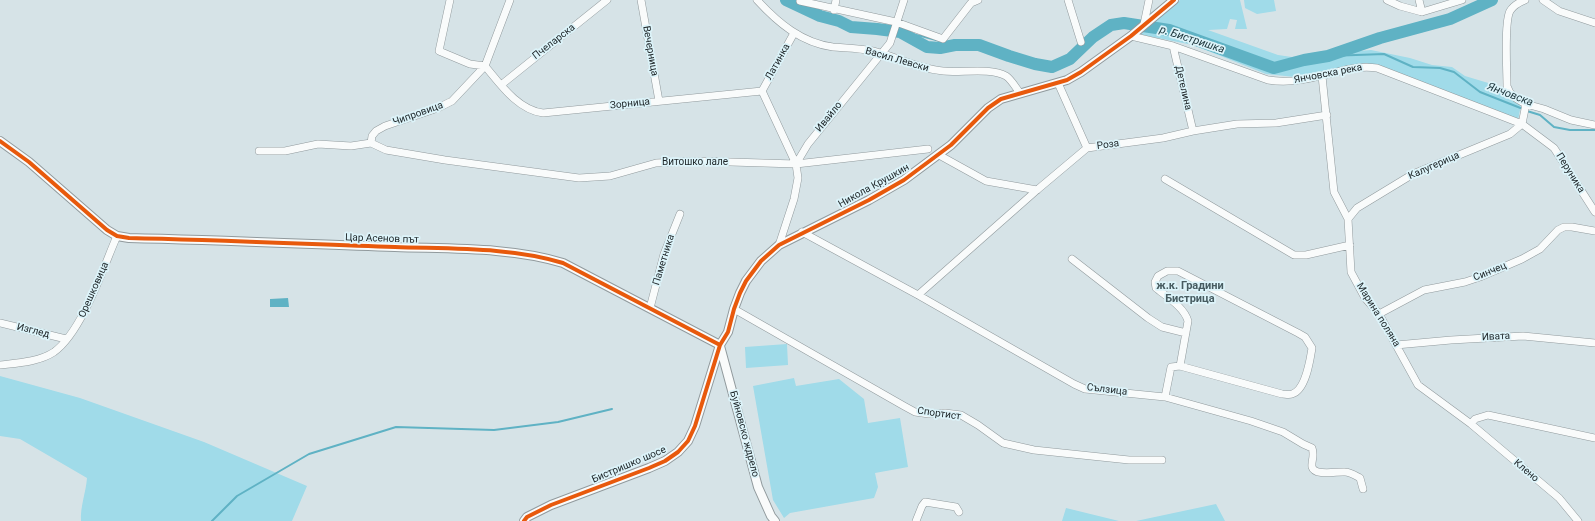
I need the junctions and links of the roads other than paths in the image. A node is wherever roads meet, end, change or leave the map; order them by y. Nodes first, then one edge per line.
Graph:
1 (450, 0) edge
2 (510, 0) edge
3 (607, 0) edge
4 (641, 0) edge
5 (757, 0) edge
6 (836, 0) edge
7 (904, 0) edge
8 (978, 0) edge
9 (1068, 0) edge
10 (1149, 0) edge
11 (1174, 0) edge
12 (1387, 0) edge
13 (1419, 0) edge
14 (1462, 0) edge
15 (1525, 0) edge
16 (1543, 0) edge
17 (800, 2) dead end
18 (834, 10) junction
19 (1422, 12) junction
20 (896, 22) junction
21 (1595, 23) edge
22 (1144, 24) junction
23 (794, 33) junction
24 (1132, 35) junction
25 (1081, 42) dead end
26 (1173, 46) junction
27 (882, 53) junction
28 (485, 66) junction
29 (1322, 76) junction
30 (1058, 83) junction
31 (500, 85) junction
32 (762, 91) junction
33 (1020, 92) junction
34 (659, 101) junction
35 (1526, 106) junction
36 (1327, 115) junction
37 (1522, 122) junction
38 (1595, 125) edge
39 (1193, 131) junction
40 (0, 141) edge
41 (371, 143) junction
42 (1087, 148) junction
43 (928, 149) dead end
44 (259, 151) dead end
45 (939, 155) junction
46 (796, 164) junction
47 (1165, 179) dead end
48 (1037, 190) junction
49 (1595, 212) edge
50 (680, 214) dead end
51 (1348, 219) junction
52 (1595, 231) edge
53 (802, 232) junction
54 (117, 236) junction
55 (779, 245) junction
56 (1350, 245) junction
57 (1072, 259) dead end
58 (918, 296) junction
59 (650, 308) junction
60 (734, 309) junction
61 (1379, 314) junction
62 (0, 323) edge
63 (1186, 333) junction
64 (66, 339) junction
65 (1595, 343) edge
66 (720, 345) junction
67 (1396, 345) junction
68 (0, 365) edge
69 (1180, 366) junction
70 (1166, 397) junction
71 (1471, 424) junction
72 (1595, 438) edge
73 (1162, 460) dead end
74 (1363, 489) dead end
75 (959, 512) dead end
76 (524, 521) edge
77 (775, 521) edge
78 (916, 521) edge
79 (1578, 521) edge

1 - 28 street
2 - 28 street, Чипровица
3 - 31 street, Пчеларска
4 - 34 street, Вечерница
5 - 23 street, Васил Левски
6 - 18 street
7 - 20 street, Ивайло
8 - 20 street
9 - 25 street
10 - 22 street
11 - 22 street, Никола Крушкин
12 - 19 street
13 - 19 street
14 - 19 street
15 - 35 street
16 - 21 street
17 - 18 street
18 - 20 street
20 - 27 street, Ивайло
22 - 24 street, Никола Крушкин
23 - 27 street, Васил Левски
23 - 32 street, Латинка
24 - 26 street, Янчовска река
24 - 30 street, Никола Крушкин
26 - 29 street, Янчовска река
26 - 39 street, Детелина
27 - 33 street, Васил Левски
27 - 46 street, Ивайло
28 - 31 street, Зорница
28 - 41 street, Чипровица
29 - 36 street, Марина поляна
29 - 37 street, Янчовска река
30 - 33 street, Никола Крушкин
30 - 42 street
31 - 34 street, Зорница
32 - 34 street, Зорница
32 - 46 street
33 - 45 street, Никола Крушкин
35 - 37 street
35 - 38 street
36 - 39 street, Роза
36 - 51 street, Марина поляна
37 - 49 street, Перуника
37 - 51 street, Калугерица
39 - 42 street, Роза
40 - 54 street
41 - 44 street
41 - 46 street, Витошко лале
42 - 48 street, Роза
43 - 46 street, Витошко лале
45 - 48 street
45 - 53 street, Никола Крушкин
46 - 55 street
47 - 56 street
48 - 58 street, Роза
50 - 59 street, Паметника
51 - 56 street, Марина поляна
52 - 61 street, Синчец
53 - 55 street, Никола Крушкин
53 - 58 street, Сълзица
54 - 59 street, Цар Асенов път
54 - 64 street, Орешковица
55 - 60 street, Никола Крушкин
56 - 61 street, Марина поляна
57 - 63 street
58 - 70 street, Сълзица
59 - 66 street, Цар Асенов път
60 - 66 street, Никола Крушкин
60 - 73 street, Спортист
61 - 67 street, Марина поляна
62 - 64 street, Изглед
63 - 69 street
63 - 69 street
64 - 68 street, Орешковица
65 - 67 street, Ивата
66 - 76 street, Бистришко шосе
66 - 77 street, Буйновско ждрело
67 - 71 street, Марина поляна
69 - 70 street
70 - 74 street, Сълзица
71 - 72 street
71 - 79 street, Клено
75 - 78 street

